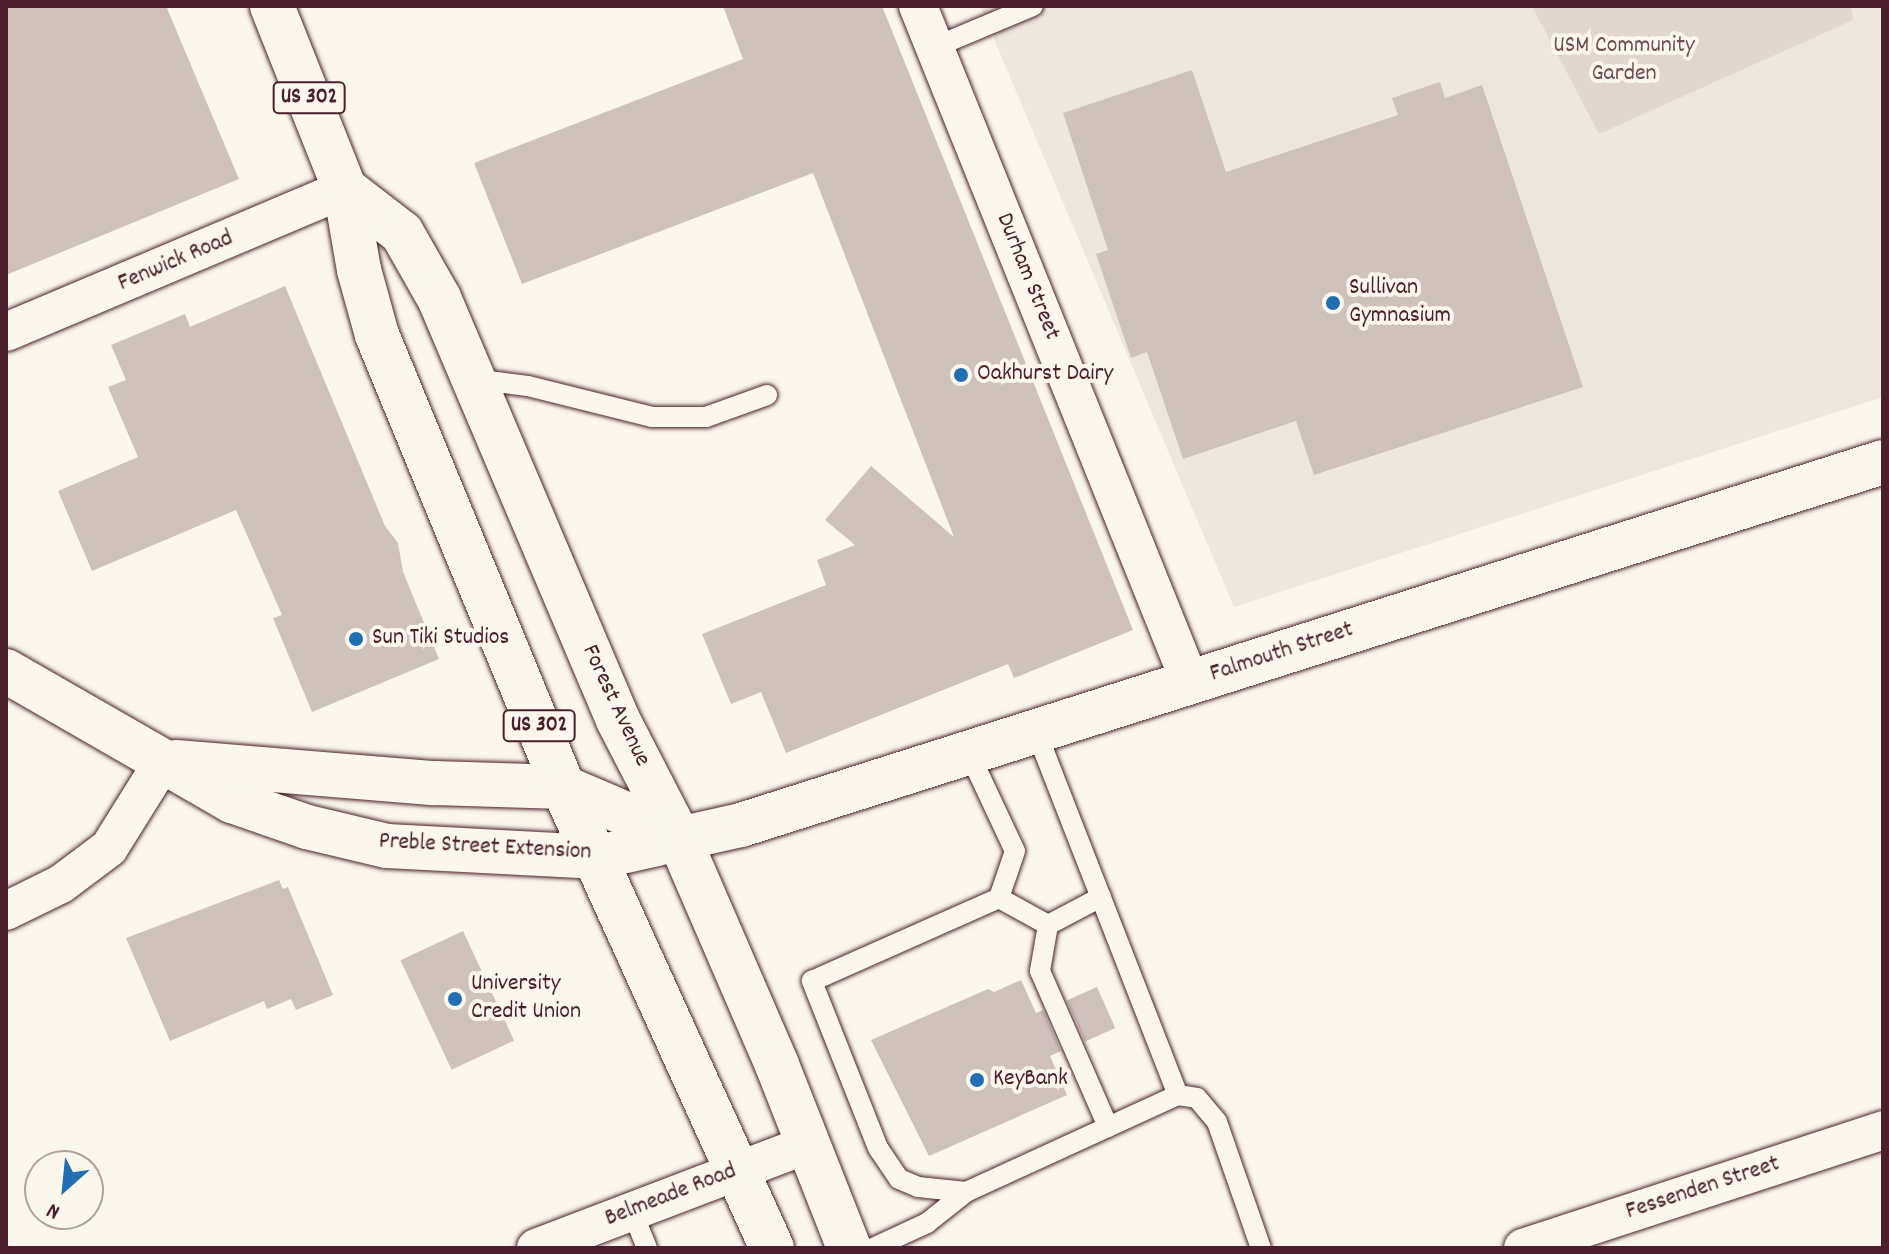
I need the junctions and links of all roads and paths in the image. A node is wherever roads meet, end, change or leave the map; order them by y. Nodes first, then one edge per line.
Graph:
1 (272, 6) edge
2 (918, 6) edge
3 (1033, 6) edge
4 (935, 47) junction
5 (345, 189) junction
6 (6, 332) edge
7 (473, 379) junction
8 (767, 395) dead end
9 (1883, 462) edge
10 (6, 671) edge
11 (1190, 682) junction
12 (1036, 731) junction
13 (969, 753) junction
14 (164, 760) junction
15 (563, 787) junction
16 (678, 836) junction
17 (599, 857) junction
18 (1101, 897) junction
19 (999, 898) junction
20 (6, 911) edge
21 (1048, 925) junction
22 (1178, 1095) junction
23 (1108, 1127) junction
24 (1883, 1130) edge
25 (806, 1145) junction
26 (737, 1171) junction
27 (966, 1192) junction
28 (632, 1211) junction
29 (536, 1248) edge
30 (647, 1248) edge
31 (771, 1248) edge
32 (849, 1248) edge
33 (873, 1248) edge
34 (1261, 1248) edge
35 (1523, 1248) edge

1 - 5 main road, US 302
2 - 4 street, Durham Street
3 - 4 lane
4 - 11 street, Durham Street
5 - 6 street, Fenwick Road
5 - 7 main road, Forest Avenue / US 302
5 - 15 main road, US 302
7 - 8 lane
7 - 16 main road, Forest Avenue / US 302
9 - 11 main road, Falmouth Street
10 - 14 main road, Preble Street Extension
11 - 12 main road, Falmouth Street
12 - 13 main road, Falmouth Street
12 - 18 lane
13 - 16 main road, Falmouth Street
13 - 19 lane
14 - 15 main road, Preble Street Extension
14 - 17 main road, Preble Street Extension
14 - 20 street
15 - 16 main road, Preble Street Extension
15 - 17 main road, US 302
16 - 17 main road, Preble Street Extension
16 - 25 main road, Forest Avenue / US 302
17 - 26 main road, US 302
18 - 21 lane
18 - 22 lane
19 - 21 lane
19 - 27 lane
21 - 23 lane
22 - 23 lane
22 - 34 lane
23 - 27 lane
24 - 35 street, Fessenden Street
25 - 26 street, Belmeade Road
25 - 32 main road, Forest Avenue / US 302
26 - 28 street, Belmeade Road
26 - 31 main road, US 302
27 - 33 lane
28 - 29 street, Belmeade Road
28 - 30 lane

